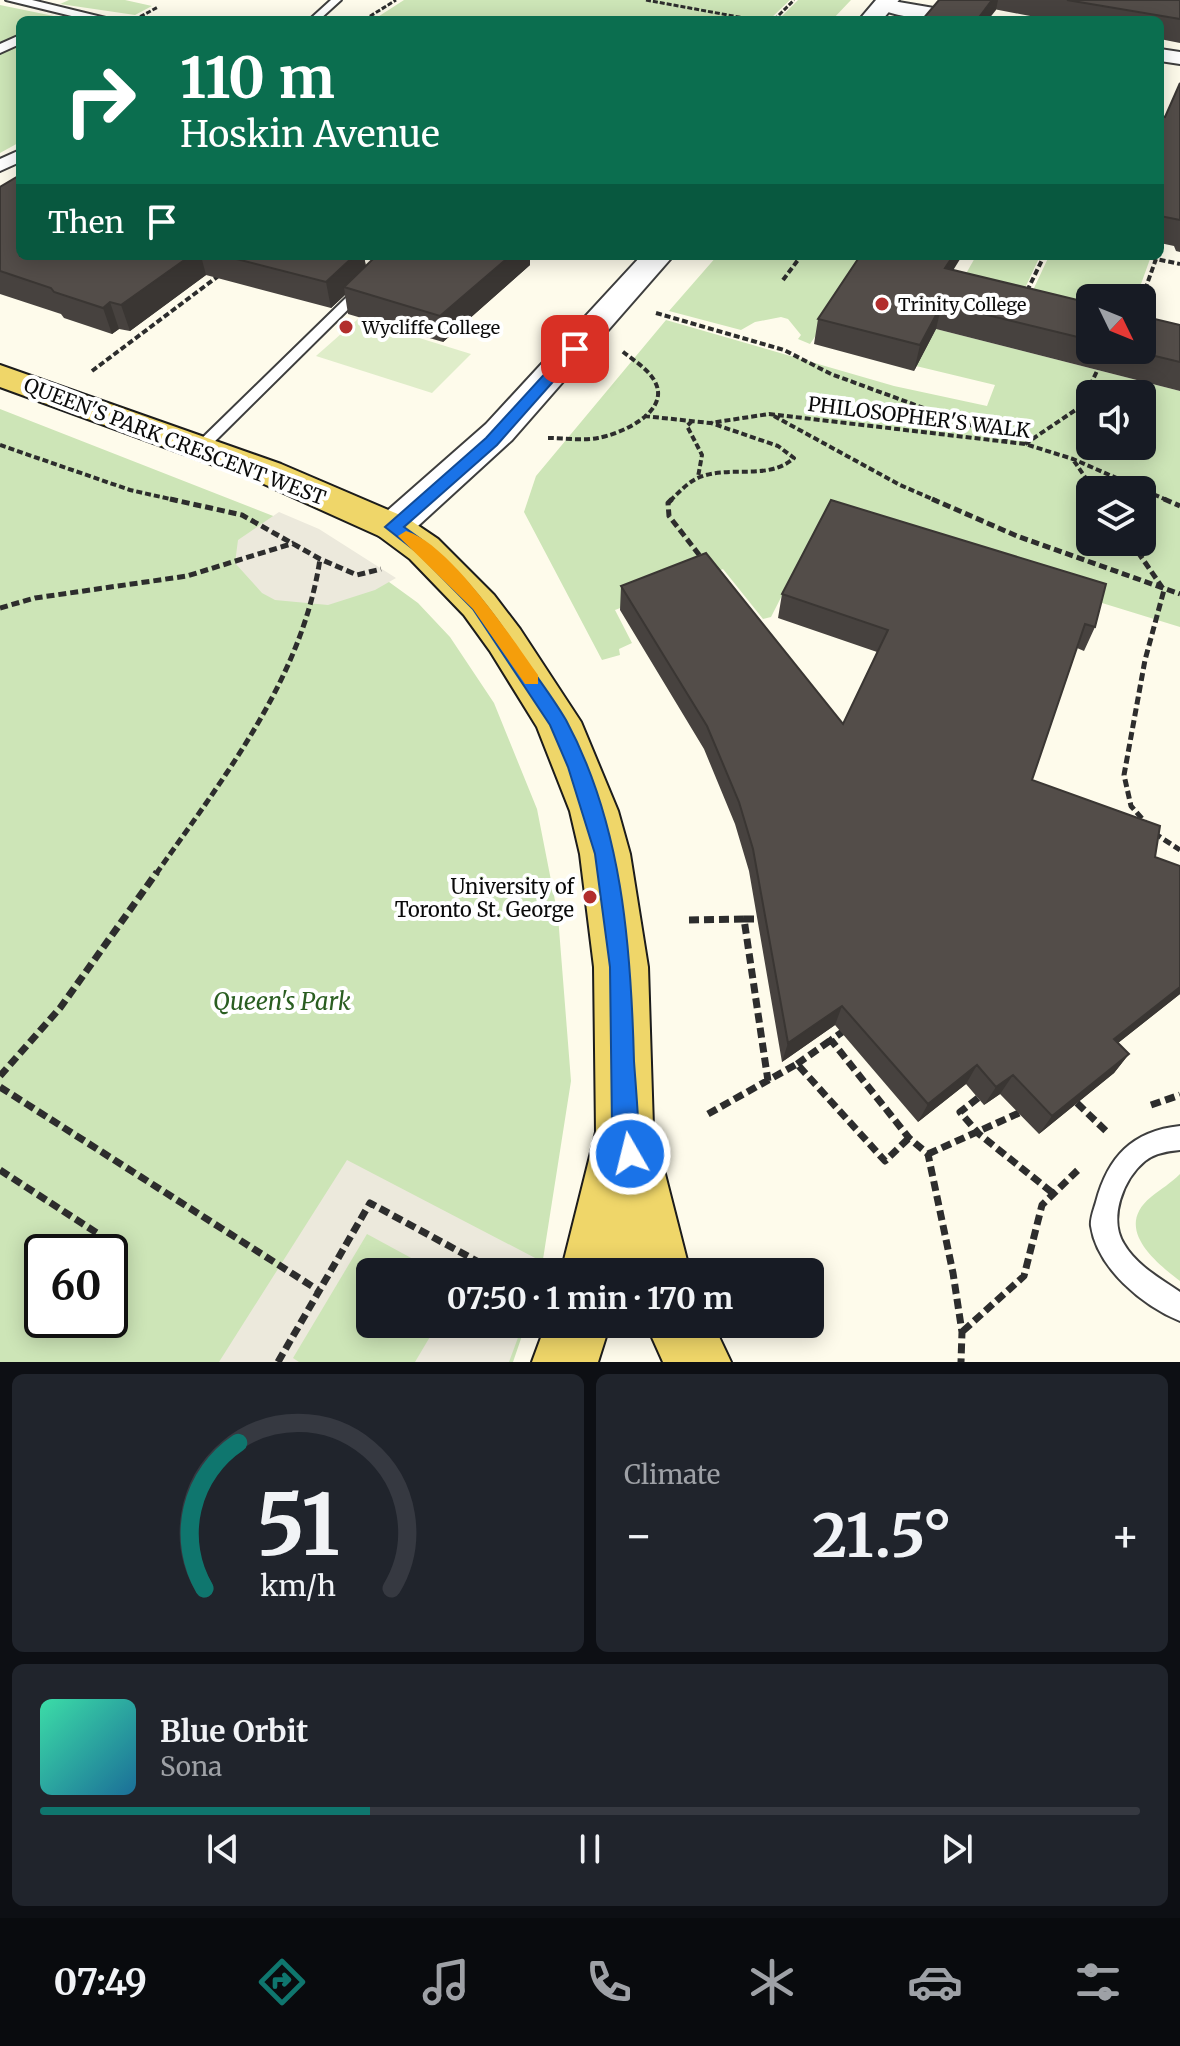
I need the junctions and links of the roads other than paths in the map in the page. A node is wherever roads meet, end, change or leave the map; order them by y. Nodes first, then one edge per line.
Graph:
1 (13, 0) edge
2 (336, 0) edge
3 (881, 8) edge
4 (84, 16) edge
5 (318, 16) edge
6 (940, 16) edge
7 (392, 260) edge
8 (654, 260) edge
9 (0, 375) edge
10 (199, 449) junction
11 (388, 548) junction
12 (624, 1127) junction
13 (1180, 1138) edge
14 (595, 1258) edge
15 (656, 1258) edge
16 (1180, 1308) edge
17 (573, 1338) edge
18 (685, 1338) edge
19 (565, 1362) edge
20 (698, 1362) edge

1 - 4 street
2 - 5 lane
3 - 6 street
7 - 10 lane
8 - 11 street
9 - 10 main road, QUEEN'S PARK CRESCENT WEST
10 - 11 main road, QUEEN'S PARK CRESCENT WEST
11 - 12 main road, QUEEN'S PARK CRESCENT WEST
12 - 14 main road
12 - 15 main road
13 - 16 lane
17 - 19 main road
18 - 20 main road

